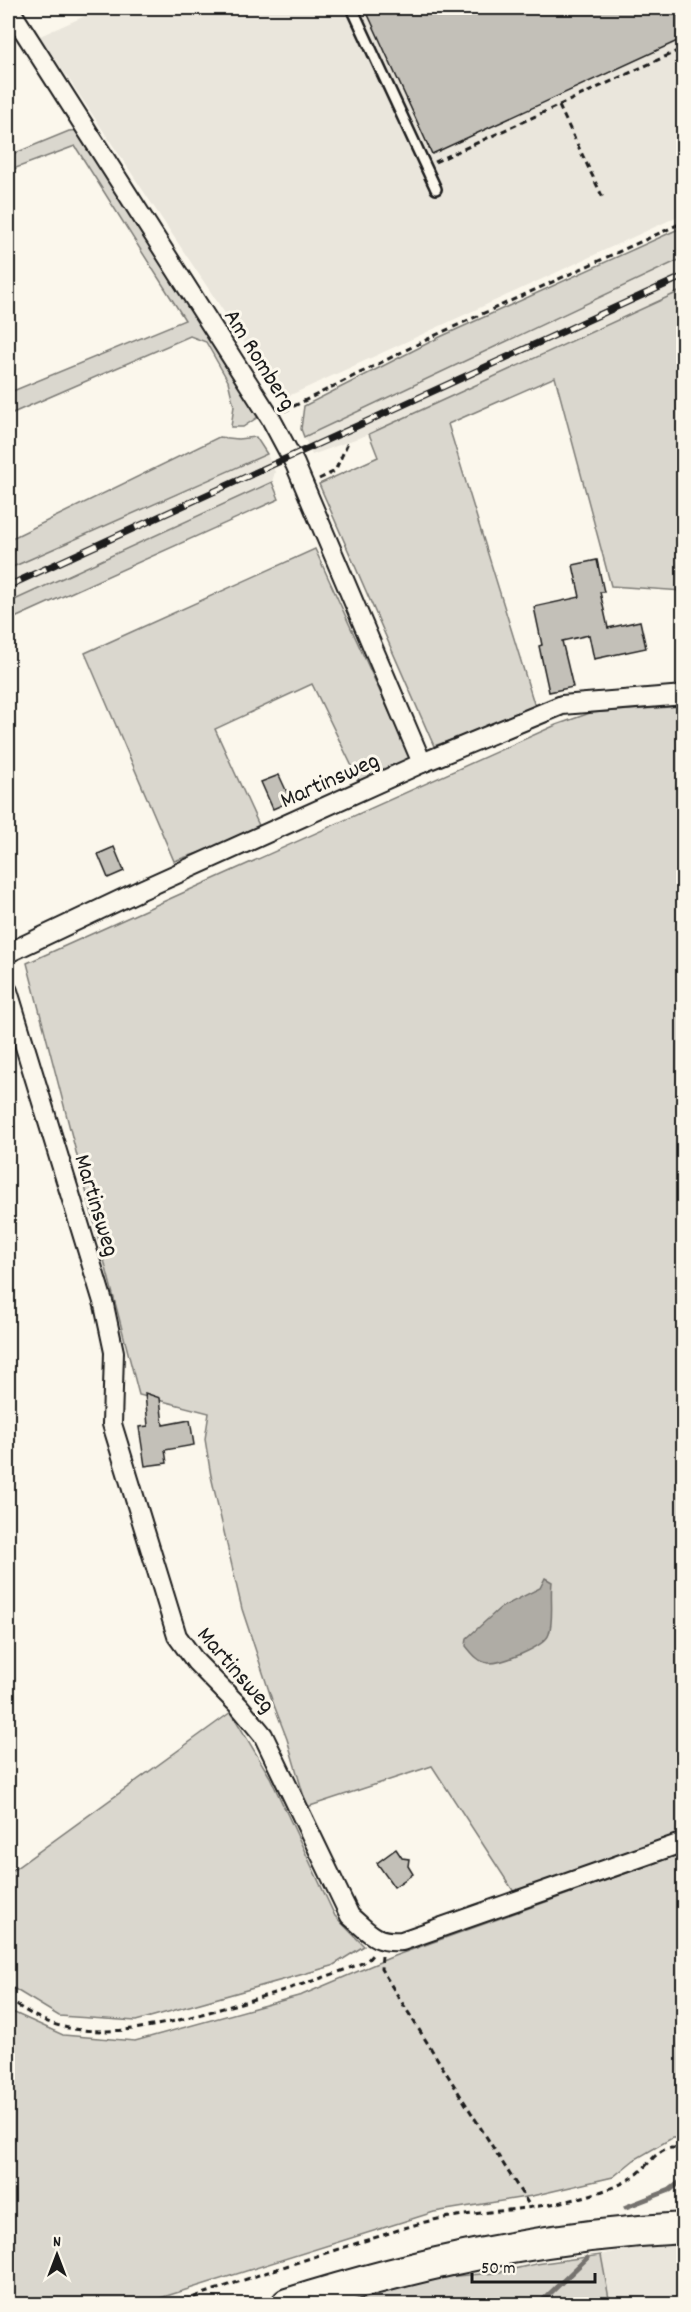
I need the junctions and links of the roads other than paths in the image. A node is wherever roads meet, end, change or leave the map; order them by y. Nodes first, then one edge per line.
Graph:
1 (9, 8) edge
2 (352, 8) edge
3 (436, 189) dead end
4 (684, 695) edge
5 (422, 763) junction
6 (8, 953) edge
7 (8, 991) edge
8 (684, 1842) edge
9 (684, 2228) edge
10 (287, 2304) edge

1 - 5 street, Am Romberg
2 - 3 lane
4 - 5 street, Martinsweg
5 - 6 street, Martinsweg
7 - 8 street, Martinsweg
9 - 10 main road

